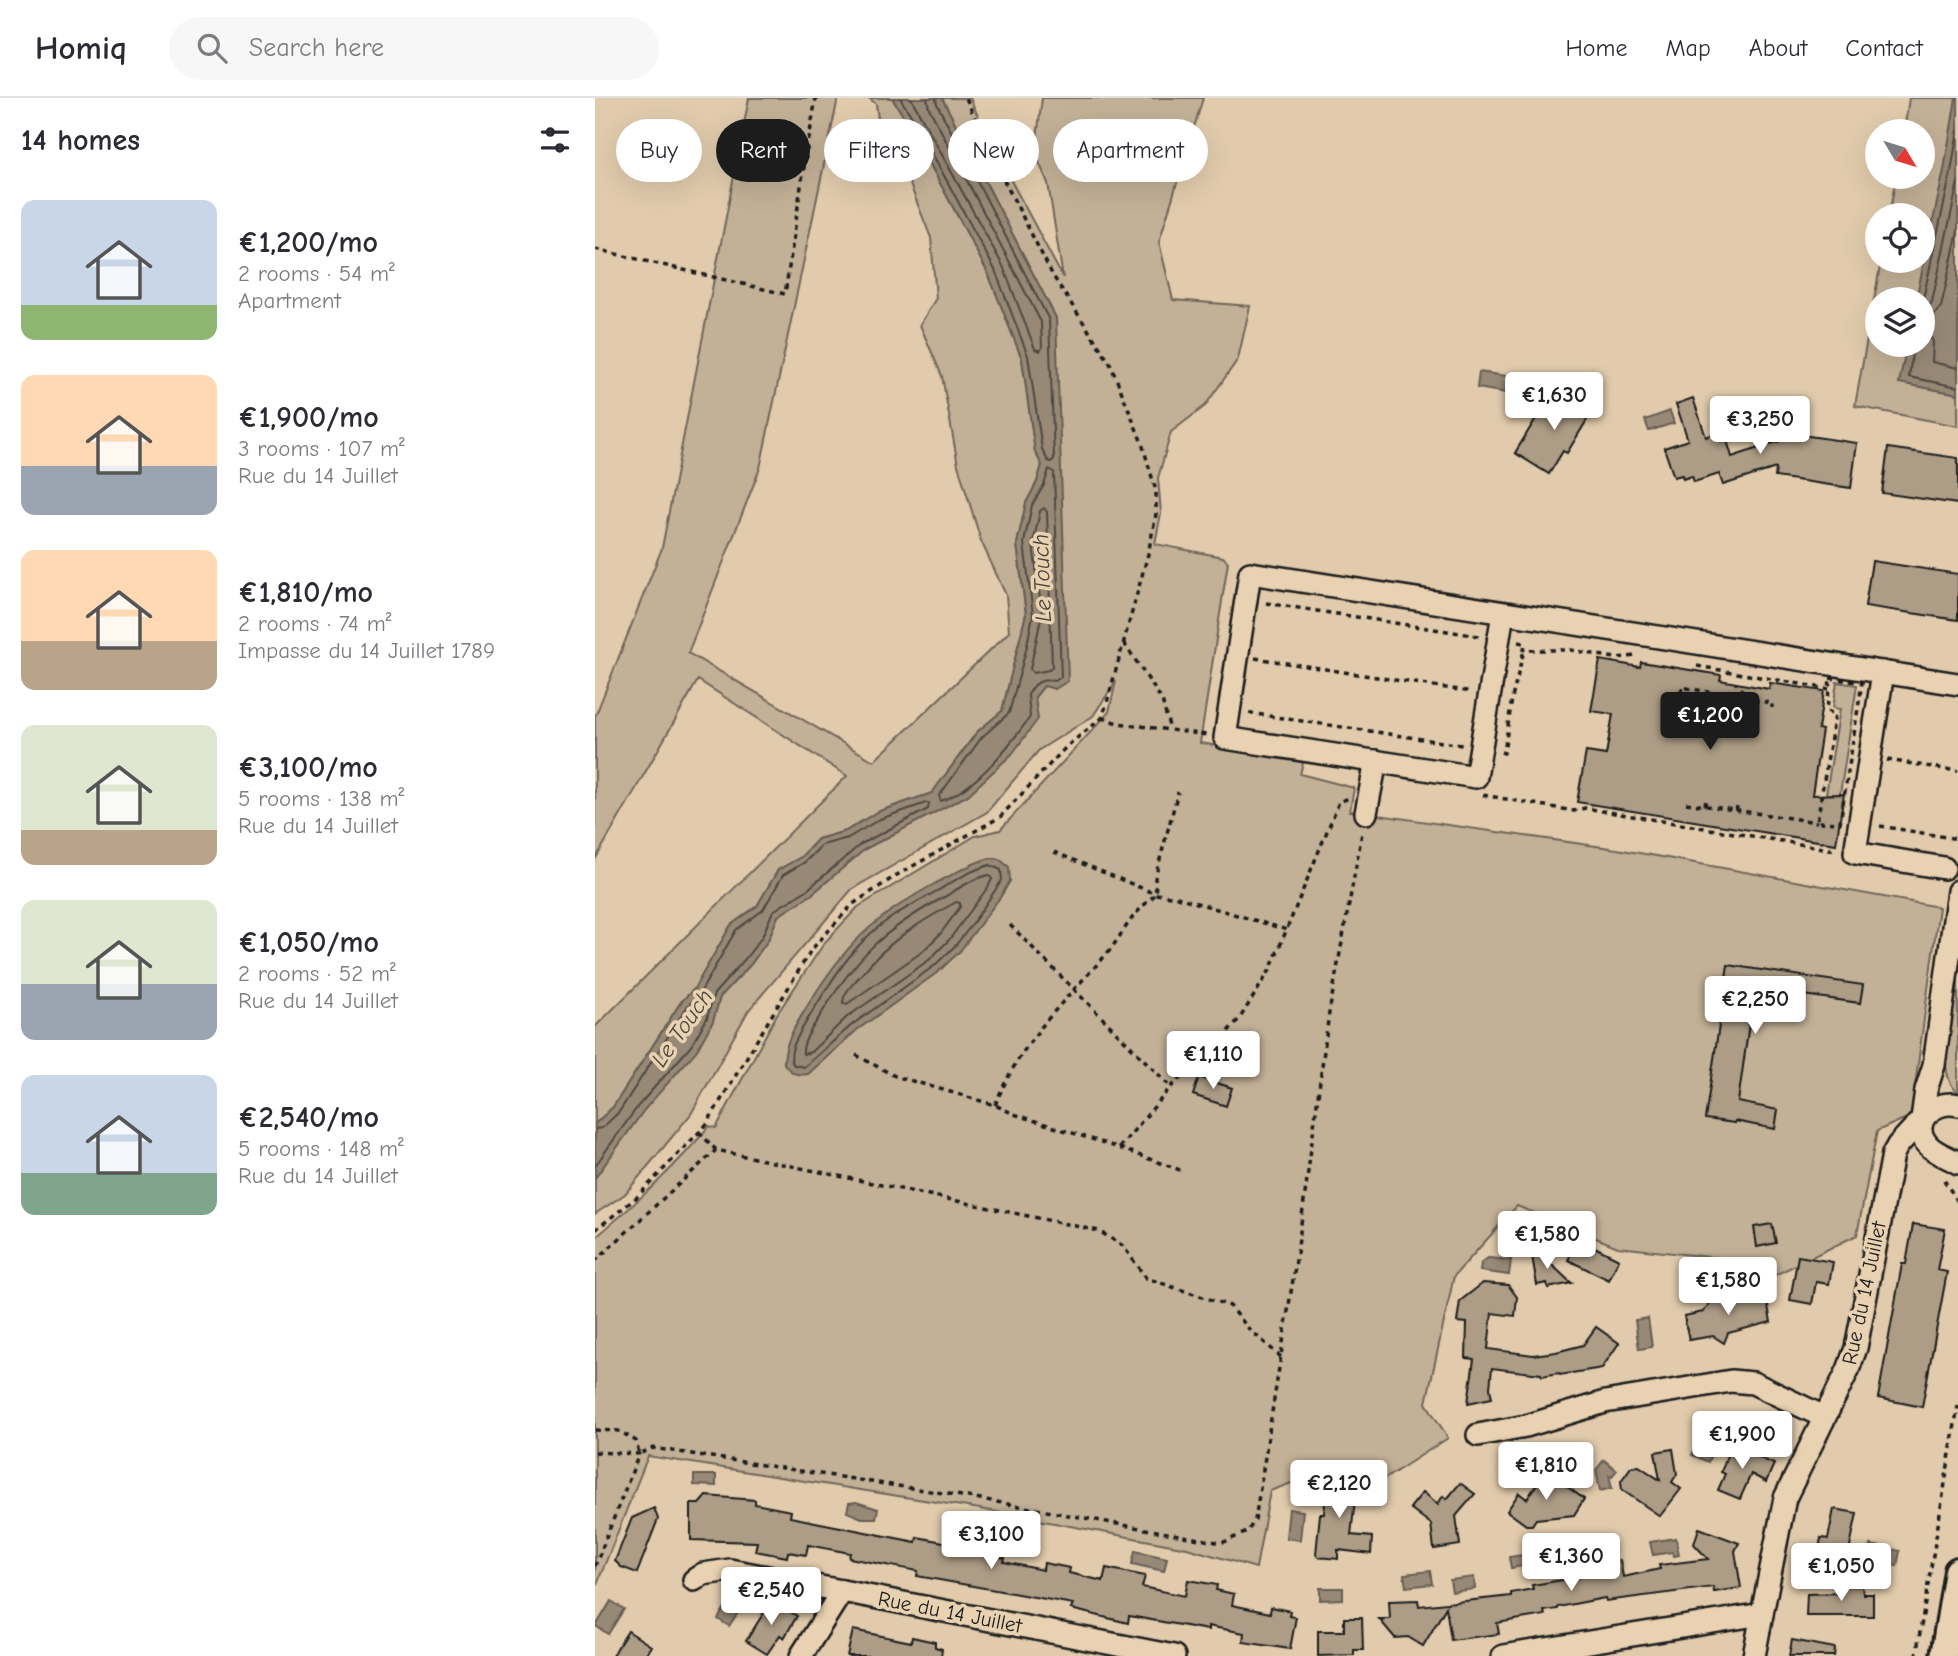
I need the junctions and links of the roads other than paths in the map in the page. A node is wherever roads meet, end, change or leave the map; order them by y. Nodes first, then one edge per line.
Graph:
1 (1503, 613) junction
2 (1883, 672) junction
3 (1958, 684) edge
4 (1376, 761) junction
5 (1362, 804) road end
6 (1944, 868) dead end
7 (1958, 891) edge
8 (1934, 1065) junction
9 (1956, 1104) edge
10 (1922, 1119) junction
11 (1930, 1148) junction
12 (1890, 1168) junction
13 (1951, 1171) edge
14 (1824, 1417) junction
15 (1478, 1435) dead end
16 (1958, 1571) edge
17 (694, 1580) dead end
18 (842, 1591) junction
19 (1762, 1614) junction
20 (801, 1656) edge
21 (1174, 1656) edge
22 (1503, 1656) edge
23 (1754, 1656) edge
24 (1944, 1656) edge

1 - 2 street
1 - 4 street
1 - 4 street
2 - 3 street
2 - 6 street
4 - 5 street
7 - 8 street
8 - 9 street
8 - 10 street
9 - 10 street, Rue du 14 Juillet
10 - 11 street
10 - 12 street, Rue du 14 Juillet
11 - 12 street
11 - 13 street
12 - 14 street, Rue du 14 Juillet
14 - 15 street
14 - 19 street, Rue du 14 Juillet
16 - 24 main road
17 - 18 street, Rue du 14 Juillet
18 - 20 street
18 - 21 street, Rue du 14 Juillet
19 - 22 street
19 - 23 street, Rue du 14 Juillet

